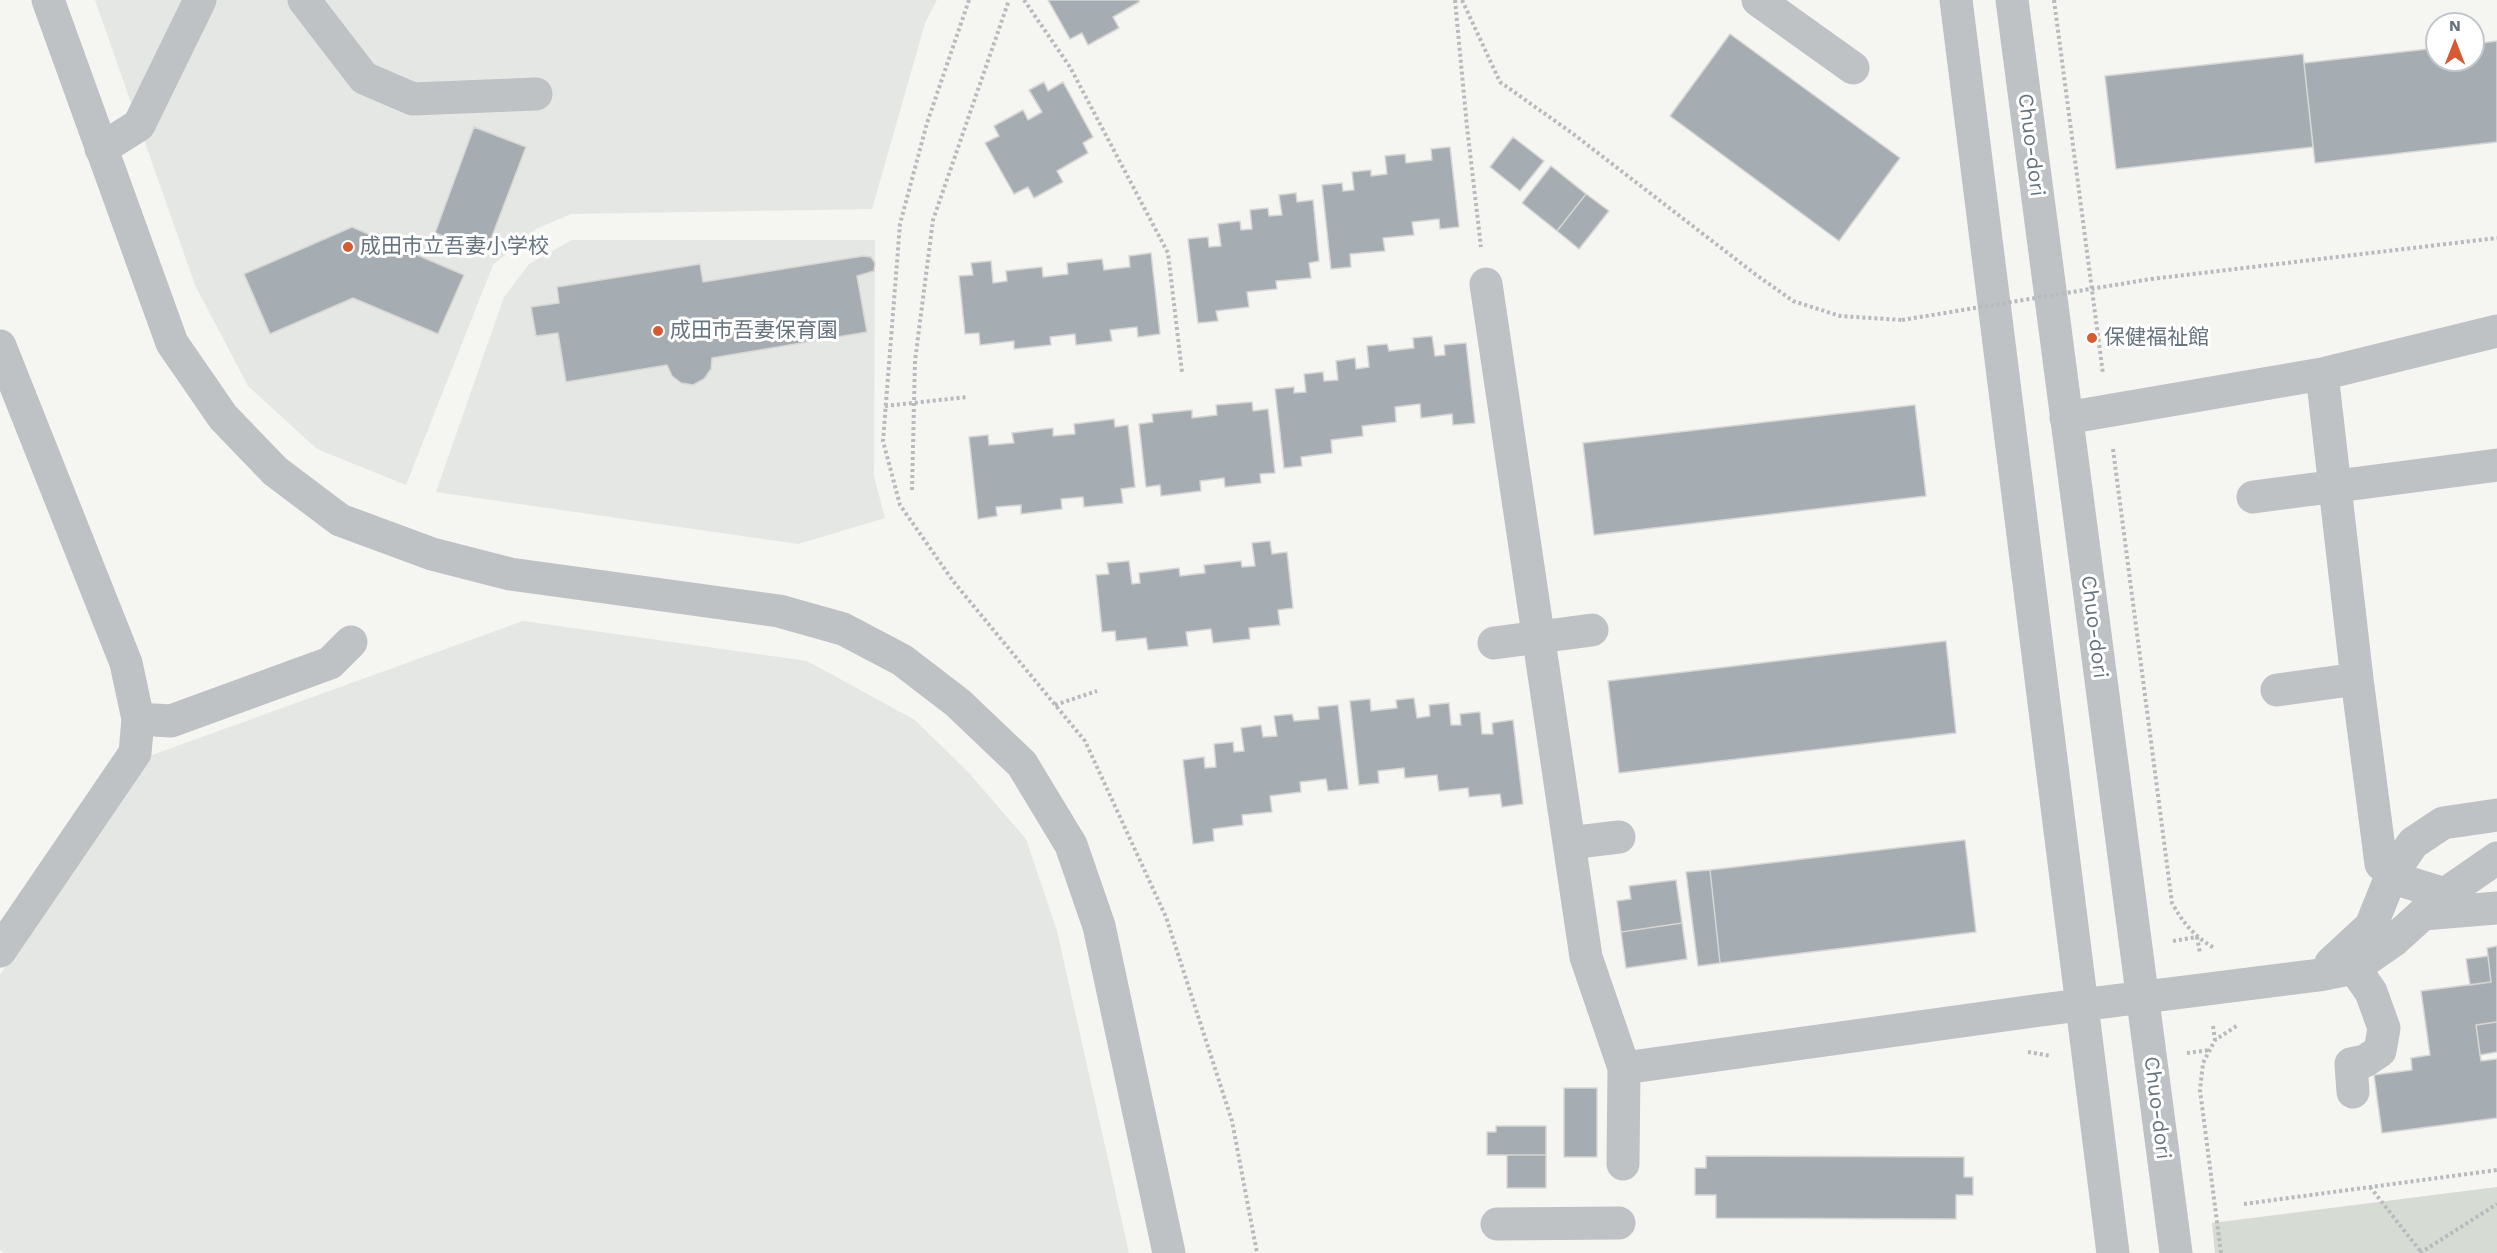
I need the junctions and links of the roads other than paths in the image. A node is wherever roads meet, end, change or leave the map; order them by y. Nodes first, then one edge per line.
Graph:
1 (48, 0) edge
2 (200, 0) edge
3 (304, 0) edge
4 (1758, 0) edge
5 (1956, 0) edge
6 (2012, 0) edge
7 (1853, 68) dead end
8 (536, 94) dead end
9 (101, 149) junction
10 (1486, 284) road end
11 (2497, 331) edge
12 (0, 346) edge
13 (2322, 374) junction
14 (2067, 418) junction
15 (2497, 465) edge
16 (2335, 488) junction
17 (2253, 497) dead end
18 (1592, 630) dead end
19 (1538, 636) junction
20 (351, 642) dead end
21 (1494, 643) dead end
22 (2356, 679) junction
23 (2277, 690) dead end
24 (138, 719) junction
25 (2497, 815) edge
26 (1619, 837) dead end
27 (1569, 843) junction
28 (2497, 858) edge
29 (2392, 874) junction
30 (2434, 904) junction
31 (2497, 908) edge
32 (0, 951) edge
33 (2348, 960) junction
34 (2143, 997) junction
35 (2082, 1005) junction
36 (1624, 1068) junction
37 (2353, 1092) dead end
38 (1623, 1164) dead end
39 (1619, 1223) dead end
40 (1497, 1224) dead end
41 (1169, 1253) edge
42 (2113, 1253) edge
43 (2176, 1253) edge

1 - 9 street
2 - 9 street
3 - 8 street
4 - 7 street
5 - 35 street
6 - 14 street, Chuo-dori
9 - 41 street
10 - 19 street
11 - 13 street
12 - 24 street
13 - 14 street
13 - 16 street
14 - 34 street, Chuo-dori
15 - 16 street
16 - 17 street
16 - 22 street
18 - 19 street
19 - 21 street
19 - 27 street
20 - 24 street
22 - 23 street
22 - 29 street
24 - 32 street
25 - 29 street
26 - 27 street
27 - 36 street
28 - 30 street
29 - 30 street
29 - 33 street
30 - 31 street
30 - 33 street
33 - 34 street
33 - 37 street
34 - 35 street
34 - 43 street, Chuo-dori
35 - 36 street
35 - 42 street
36 - 38 street
39 - 40 street

